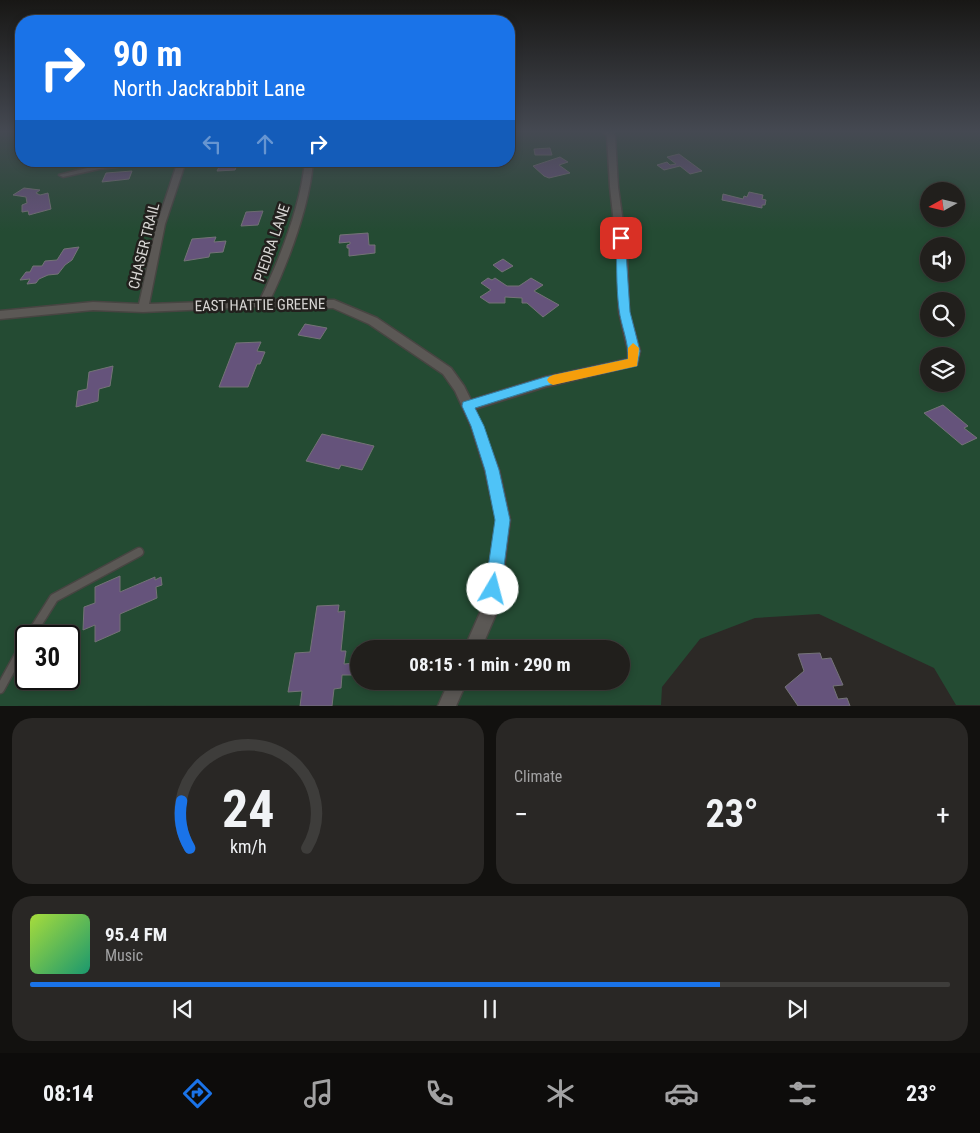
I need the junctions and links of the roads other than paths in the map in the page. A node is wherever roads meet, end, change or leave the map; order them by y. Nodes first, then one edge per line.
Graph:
1 (613, 165) edge
2 (100, 167) edge
3 (180, 167) edge
4 (308, 167) edge
5 (63, 175) dead end
6 (263, 303) junction
7 (143, 308) junction
8 (0, 315) edge
9 (468, 406) junction
10 (139, 552) dead end
11 (37, 625) edge
12 (476, 640) edge
13 (15, 662) edge
14 (0, 689) edge
15 (454, 690) edge
16 (447, 706) edge

1 - 9 street
2 - 5 street
3 - 7 street, CHASER TRAIL
4 - 6 street, PIEDRA LANE
6 - 7 street, EAST HATTIE GREENE
6 - 9 street, EAST HATTIE GREENE
7 - 8 street, EAST HATTIE GREENE
9 - 12 street, EAST HATTIE GREENE
10 - 11 lane
13 - 14 lane
15 - 16 street

